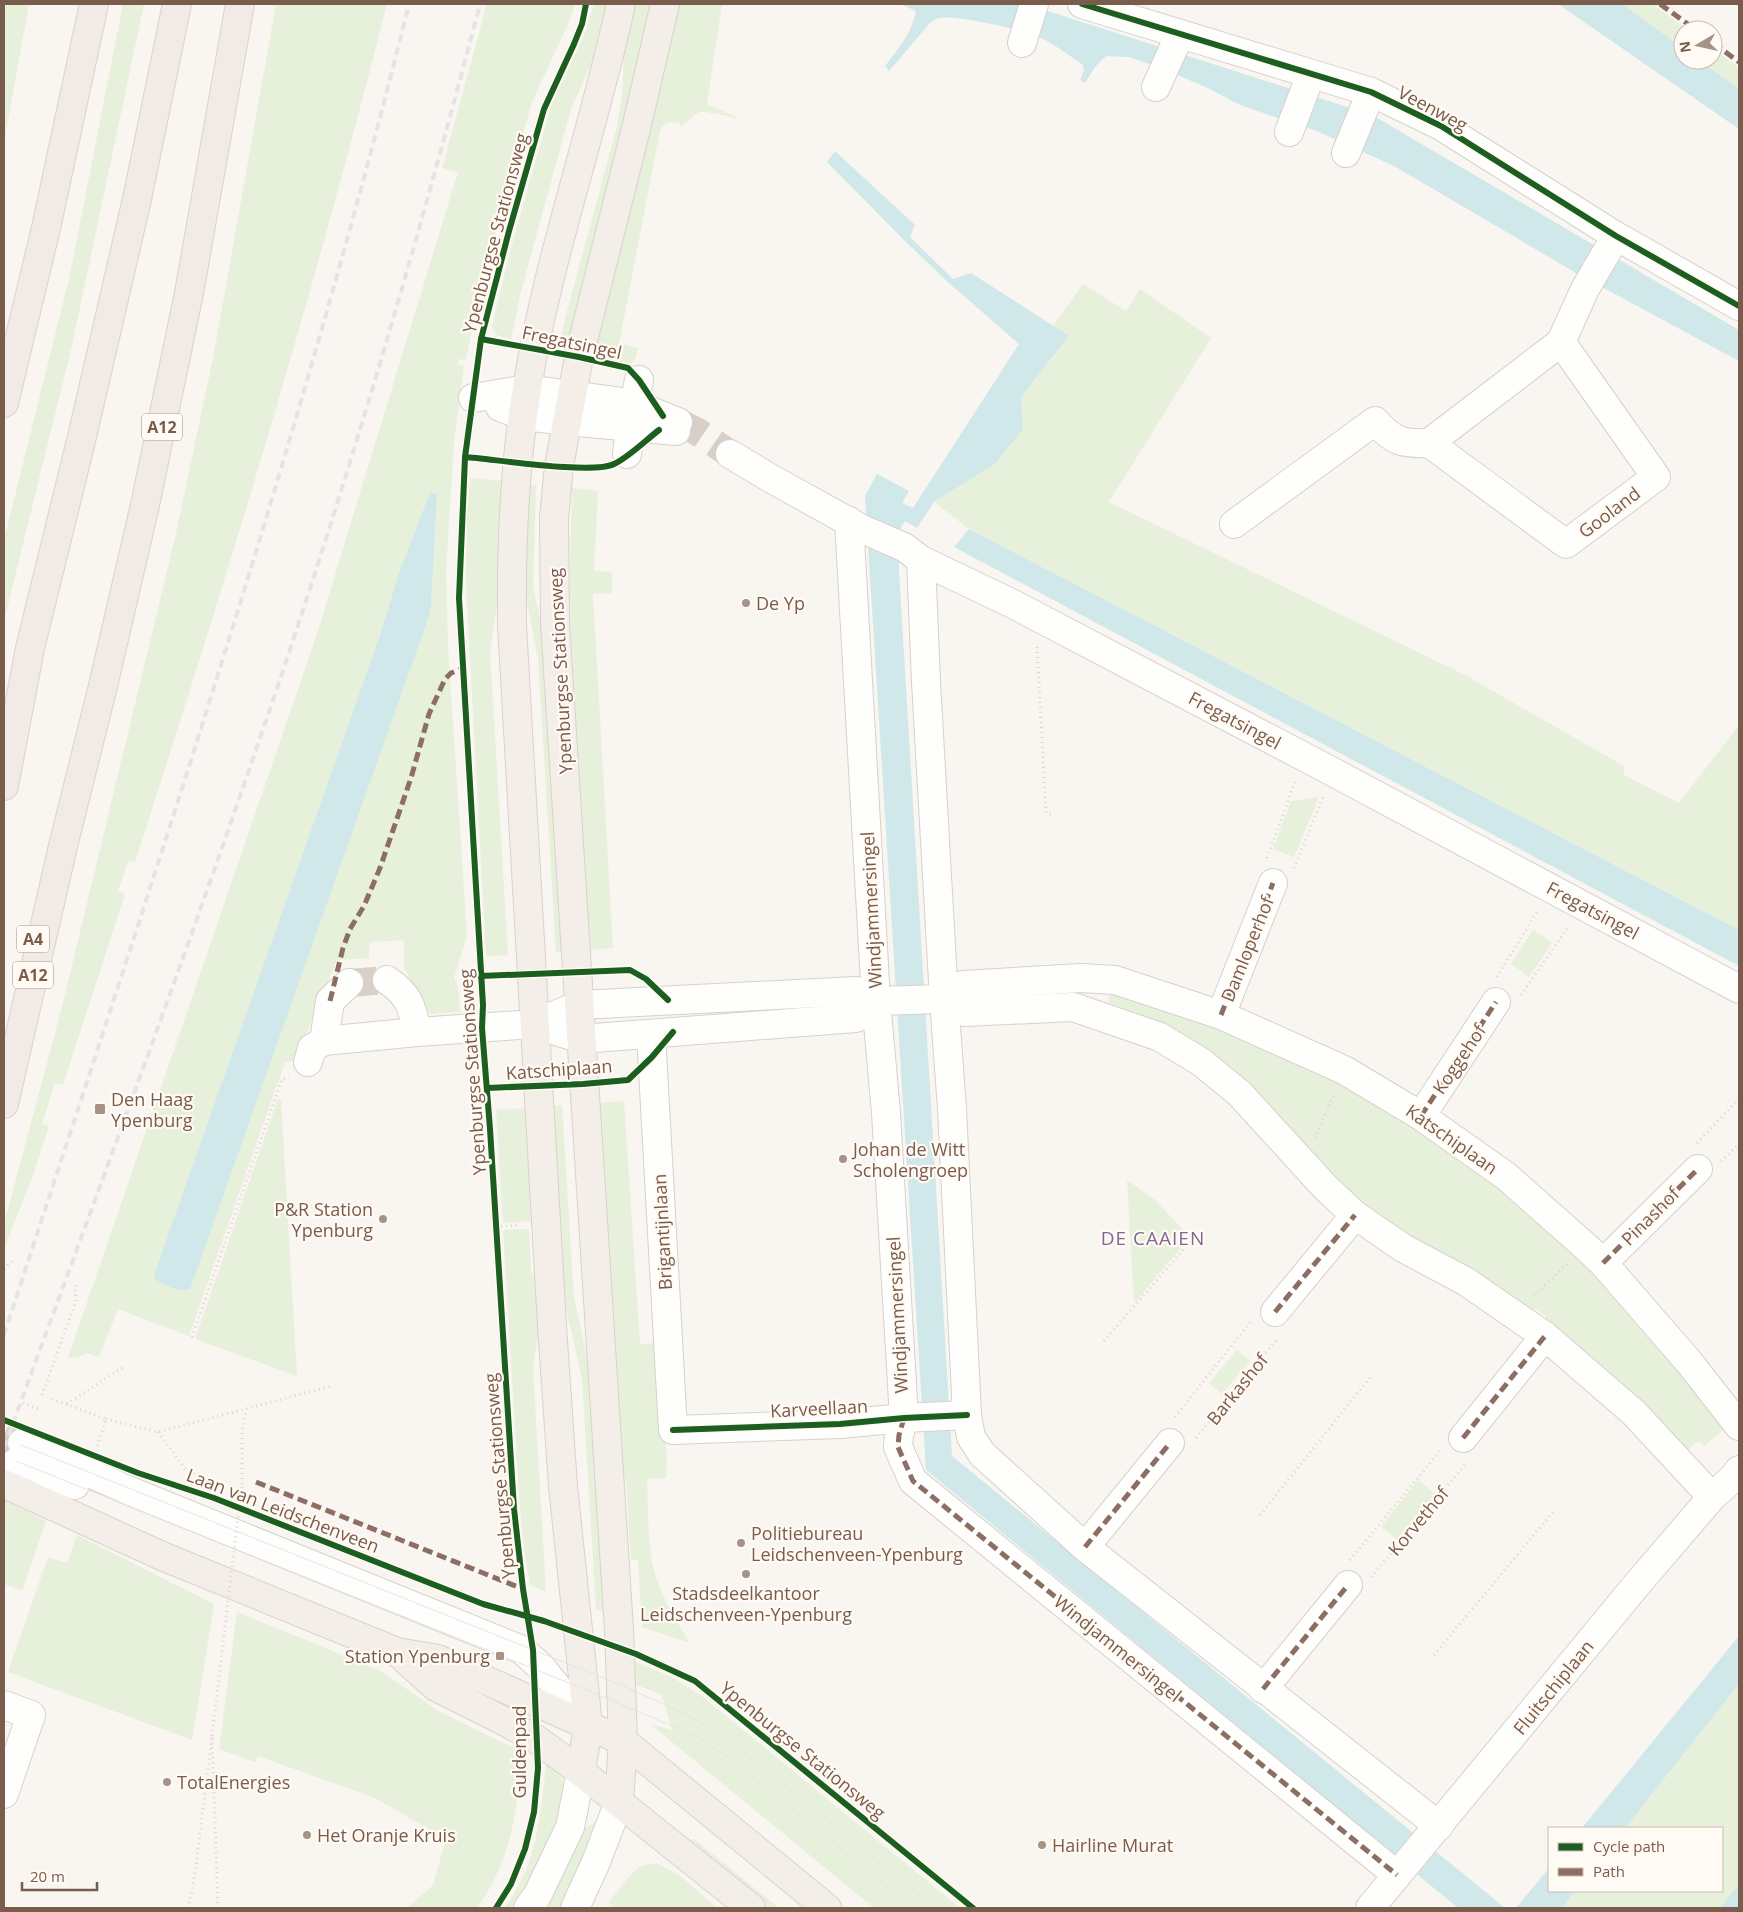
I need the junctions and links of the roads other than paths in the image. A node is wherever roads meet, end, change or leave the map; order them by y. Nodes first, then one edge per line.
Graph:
1 (94, 4) edge
2 (177, 4) edge
3 (240, 4) edge
4 (622, 4) edge
5 (666, 4) edge
6 (1034, 4) edge
7 (1082, 4) edge
8 (1180, 34) junction
9 (1022, 43) dead end
10 (1311, 74) junction
11 (1156, 87) dead end
12 (1371, 92) junction
13 (1289, 132) dead end
14 (1346, 153) dead end
15 (1613, 242) junction
16 (1739, 306) edge
17 (1561, 342) junction
18 (527, 389) junction
19 (572, 395) junction
20 (4, 403) edge
21 (635, 404) junction
22 (524, 416) junction
23 (568, 422) junction
24 (677, 426) tunnel mouth
25 (1429, 443) junction
26 (627, 454) dead end
27 (730, 454) tunnel mouth
28 (1234, 524) dead end
29 (855, 525) junction
30 (912, 553) junction
31 (30, 648) junction
32 (4, 730) edge
33 (4, 786) edge
34 (63, 846) junction
35 (1278, 871) road end
36 (1081, 978) junction
37 (387, 980) dead end
38 (348, 983) tunnel mouth
39 (1739, 989) edge
40 (1504, 992) road end
41 (936, 999) junction
42 (886, 1001) junction
43 (579, 1005) junction
44 (1072, 1007) junction
45 (1221, 1014) junction
46 (534, 1024) junction
47 (4, 1031) edge
48 (417, 1032) junction
49 (651, 1034) junction
50 (581, 1039) junction
51 (4, 1104) edge
52 (1421, 1116) junction
53 (1694, 1159) road end
54 (1354, 1215) junction
55 (1594, 1255) junction
56 (1271, 1321) road end
57 (1545, 1336) junction
58 (960, 1415) junction
59 (912, 1418) junction
60 (1739, 1426) edge
61 (673, 1430) joint
62 (1179, 1434) road end
63 (1452, 1443) road end
64 (15, 1464) joint
65 (1739, 1470) edge
66 (1712, 1497) junction
67 (1085, 1547) junction
68 (1356, 1574) road end
69 (396, 1652) junction
70 (1263, 1689) junction
71 (4, 1705) edge
72 (588, 1725) junction
73 (623, 1741) junction
74 (581, 1772) junction
75 (4, 1794) edge
76 (619, 1802) junction
77 (1433, 1833) junction
78 (1400, 1872) junction
79 (528, 1908) edge
80 (575, 1908) edge
81 (751, 1908) edge
82 (827, 1908) edge
83 (1370, 1908) edge

1 - 20 highway
2 - 31 highway
3 - 34 highway, A12
4 - 18 main road
5 - 19 main road, Ypenburgse Stationsweg
6 - 9 street
7 - 8 street, Veenweg
8 - 10 street, Veenweg
8 - 11 street
10 - 12 street, Veenweg
10 - 13 street
12 - 14 street
12 - 15 street, Veenweg
15 - 16 street, Veenweg
15 - 17 street
17 - 25 street
17 - 25 street, Gooland
18 - 19 street
18 - 22 main road
18 - 22 street
19 - 21 street
19 - 23 main road, Ypenburgse Stationsweg
21 - 23 street
21 - 24 street
21 - 26 street
22 - 23 street
22 - 46 main road
23 - 43 main road, Ypenburgse Stationsweg
25 - 28 street
27 - 29 street, Fregatsingel
29 - 30 street, Fregatsingel
29 - 42 street, Windjammersingel
30 - 39 street, Fregatsingel
30 - 41 street
31 - 32 highway
31 - 33 highway
34 - 47 highway, A4
34 - 51 highway, A12
35 - 45 street, Damloperhof
36 - 41 street, Katschiplaan
36 - 44 street
36 - 45 street, Katschiplaan
37 - 48 street
38 - 48 street
40 - 52 street, Koggehof
41 - 42 street
41 - 44 street
41 - 58 street
42 - 43 street
42 - 49 street, Katschiplaan
42 - 59 street, Windjammersingel
43 - 46 street
43 - 50 main road, Ypenburgse Stationsweg
44 - 54 street
45 - 52 street, Katschiplaan
46 - 48 street
46 - 50 street
46 - 72 main road
49 - 50 street, Katschiplaan
49 - 61 street, Brigantijnlaan
50 - 73 main road, Ypenburgse Stationsweg
52 - 55 street, Katschiplaan
53 - 55 street, Pinashof
54 - 56 street
54 - 57 street
55 - 60 street, Katschiplaan
57 - 63 street
57 - 66 street
58 - 59 street, Karveellaan
58 - 67 street
59 - 61 street, Karveellaan
59 - 78 street, Windjammersingel
62 - 67 street
64 - 69 main road
64 - 72 street
65 - 66 street, Fluitschiplaan
66 - 77 street, Fluitschiplaan
67 - 70 street
68 - 70 street
69 - 72 main road
69 - 74 main road
70 - 77 street
71 - 75 street
72 - 73 main road
72 - 74 main road
73 - 76 main road, Ypenburgse Stationsweg
73 - 82 main road
74 - 76 main road
74 - 79 street
76 - 80 street
76 - 81 main road
77 - 78 street, Fluitschiplaan
78 - 83 street, Fluitschiplaan

